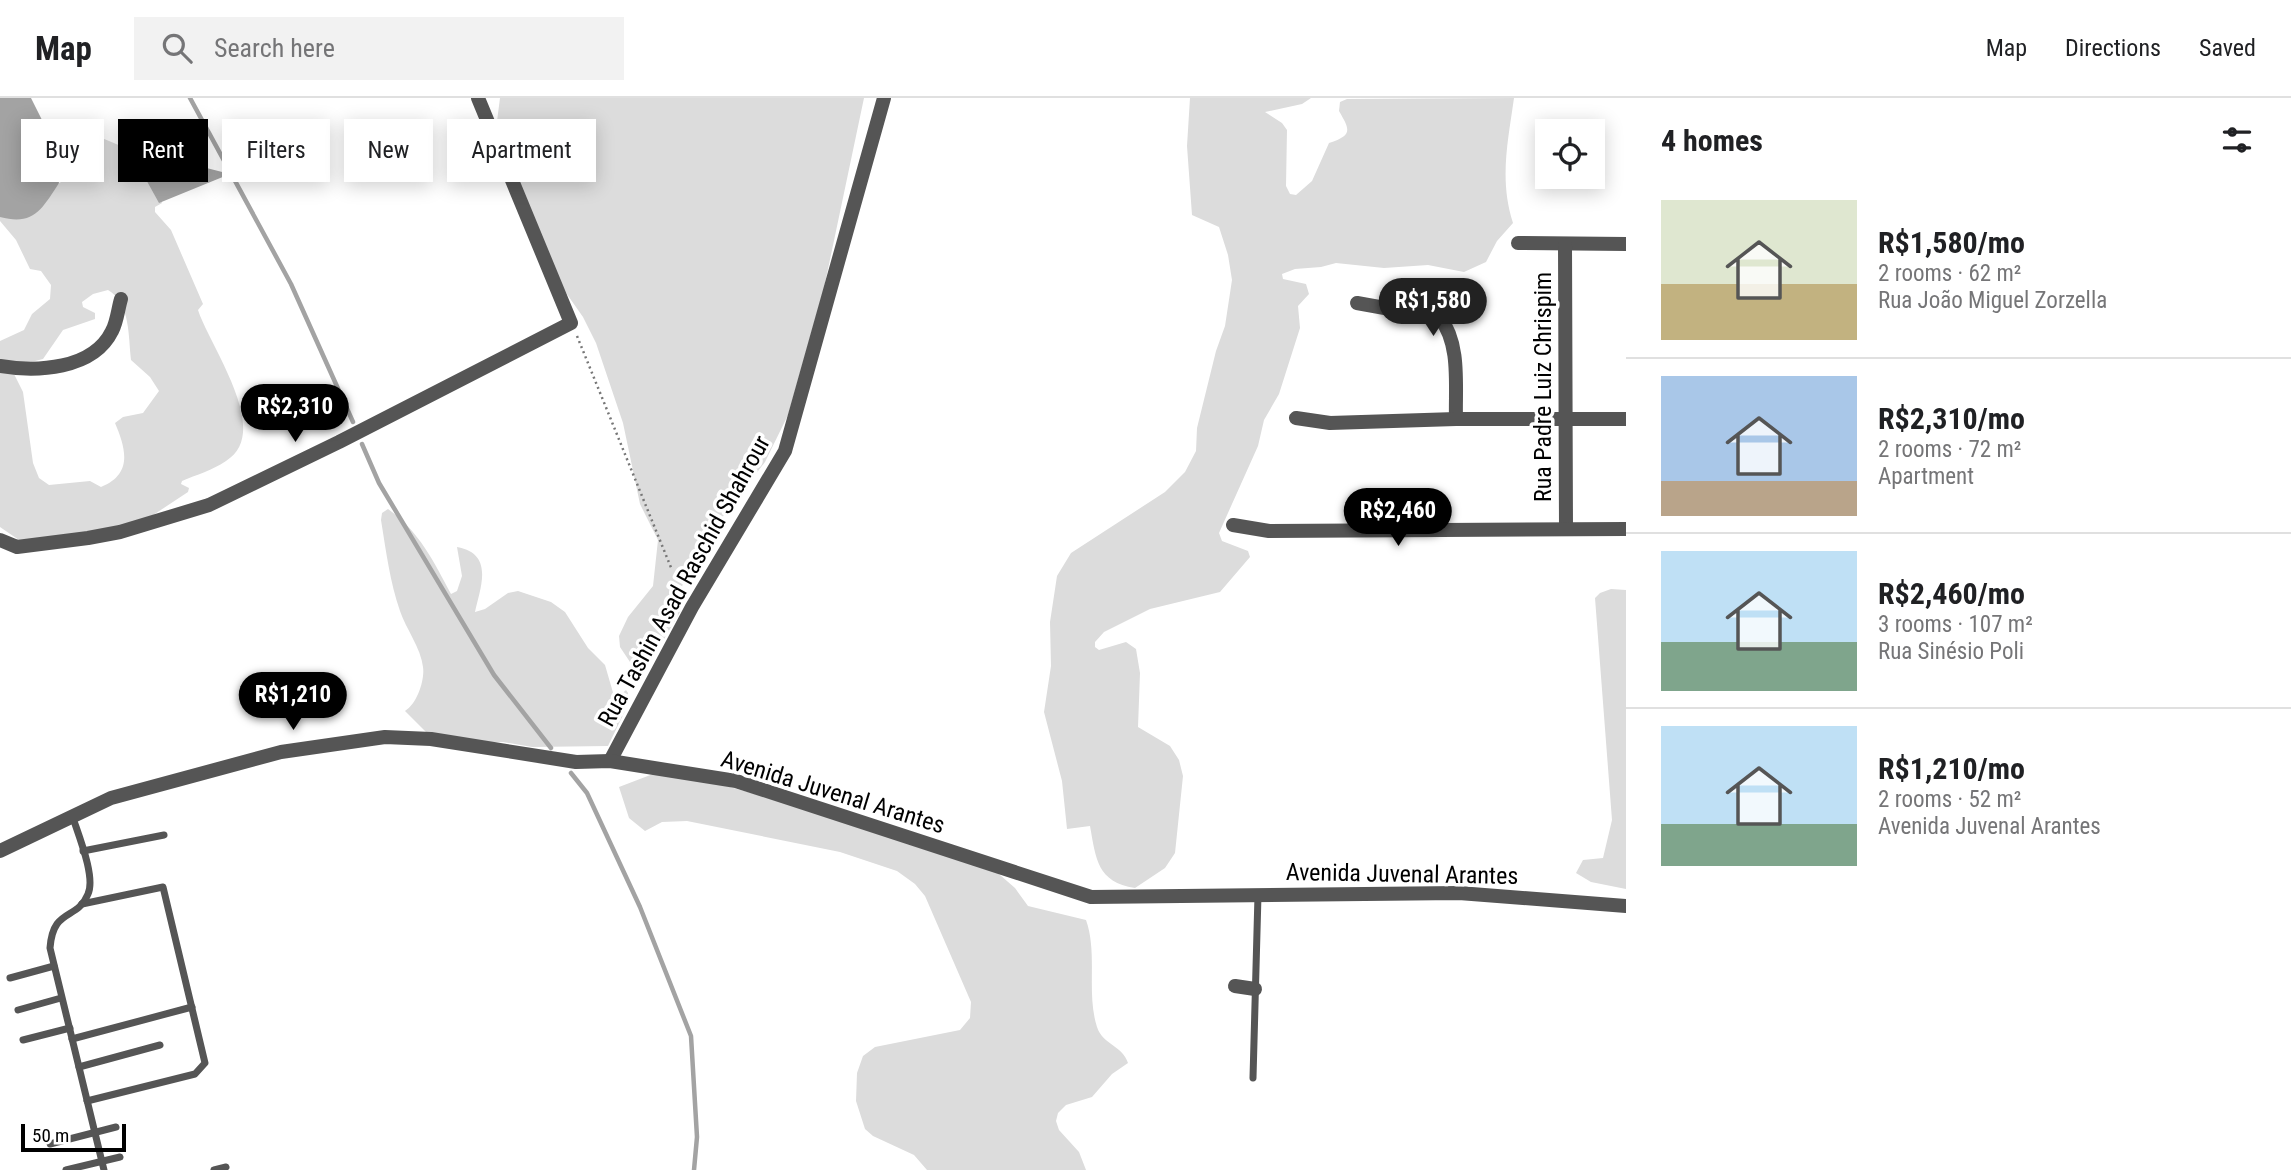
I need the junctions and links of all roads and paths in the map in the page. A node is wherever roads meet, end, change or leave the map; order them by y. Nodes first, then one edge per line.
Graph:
1 (478, 98) edge
2 (884, 98) edge
3 (1518, 243) dead end
4 (1626, 244) edge
5 (1565, 245) junction
6 (121, 299) dead end
7 (1357, 303) dead end
8 (571, 323) junction
9 (0, 366) edge
10 (1296, 418) dead end
11 (1565, 418) junction
12 (1456, 419) junction
13 (1626, 419) edge
14 (1233, 525) dead end
15 (1566, 528) junction
16 (1626, 529) edge
17 (0, 540) edge
18 (672, 570) dead end
19 (611, 761) junction
20 (72, 815) junction
21 (164, 835) dead end
22 (0, 851) edge
23 (83, 851) junction
24 (1258, 895) junction
25 (82, 904) junction
26 (1626, 906) edge
27 (54, 966) junction
28 (10, 978) dead end
29 (1235, 986) dead end
30 (1255, 989) junction
31 (61, 998) junction
32 (192, 1007) junction
33 (18, 1010) dead end
34 (70, 1028) junction
35 (72, 1039) junction
36 (23, 1040) dead end
37 (160, 1045) dead end
38 (79, 1067) junction
39 (1253, 1078) dead end
40 (88, 1101) junction
41 (116, 1126) dead end
42 (95, 1132) junction
43 (50, 1144) dead end
44 (120, 1157) dead end
45 (102, 1161) junction
46 (226, 1167) dead end
47 (66, 1170) edge
48 (104, 1170) edge
49 (214, 1170) edge

1 - 8 street
2 - 19 street, Rua Tashin Asad Raschid Shahrour
3 - 5 street
4 - 5 street
5 - 11 street, Rua Padre Luiz Chrispim
6 - 9 street
7 - 12 street
8 - 17 street
8 - 18 path
10 - 12 street
11 - 12 street
11 - 13 street
11 - 15 street, Rua Padre Luiz Chrispim
14 - 15 street
15 - 16 street
19 - 20 street, Avenida Juvenal Arantes
19 - 24 street, Avenida Juvenal Arantes
20 - 22 street, Avenida Juvenal Arantes
20 - 23 lane
21 - 23 lane
23 - 25 lane
24 - 26 street, Avenida Juvenal Arantes
24 - 30 lane
25 - 27 lane
25 - 32 lane
27 - 28 lane
27 - 31 lane
29 - 30 street
30 - 39 lane
31 - 33 lane
31 - 34 lane
32 - 35 lane
32 - 40 lane
34 - 35 lane
34 - 36 lane
35 - 38 lane
37 - 38 lane
38 - 40 lane
40 - 42 lane
41 - 42 lane
42 - 43 lane
42 - 45 lane
44 - 45 lane
45 - 47 lane
45 - 48 lane
46 - 49 lane

